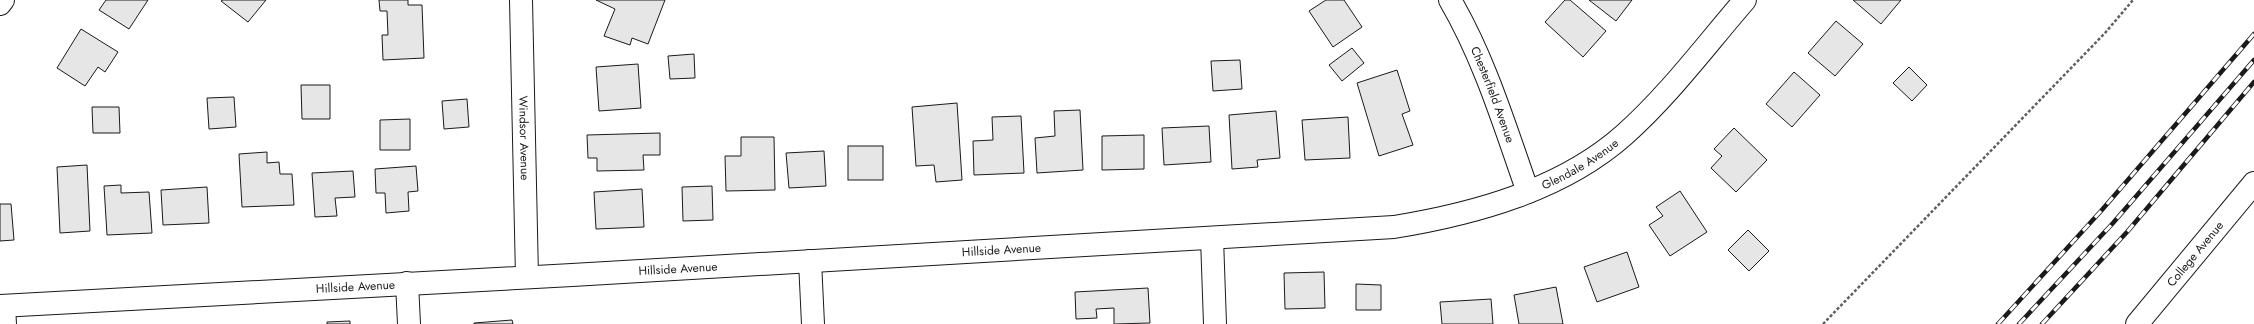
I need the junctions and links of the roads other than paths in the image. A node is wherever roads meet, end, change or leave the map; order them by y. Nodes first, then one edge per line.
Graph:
1 (3, 0) edge
2 (521, 0) edge
3 (1450, 0) edge
4 (1745, 0) edge
5 (0, 4) edge
6 (2254, 183) edge
7 (1528, 192) junction
8 (1357, 228) joint
9 (1212, 238) junction
10 (810, 261) junction
11 (527, 277) junction
12 (407, 283) junction
13 (3, 312) edge
14 (409, 324) edge
15 (813, 324) edge
16 (1215, 324) edge
17 (2136, 324) edge

1 - 5 street
2 - 11 street, Windsor Avenue
3 - 7 street, Chesterfield Avenue
4 - 7 street, Glendale Avenue
6 - 17 street, College Avenue
7 - 8 street, Glendale Avenue
8 - 9 street, Hillside Avenue
9 - 10 street, Hillside Avenue
9 - 16 street
10 - 11 street, Hillside Avenue
10 - 15 street
11 - 12 street, Hillside Avenue
12 - 13 street, Hillside Avenue
12 - 14 street

